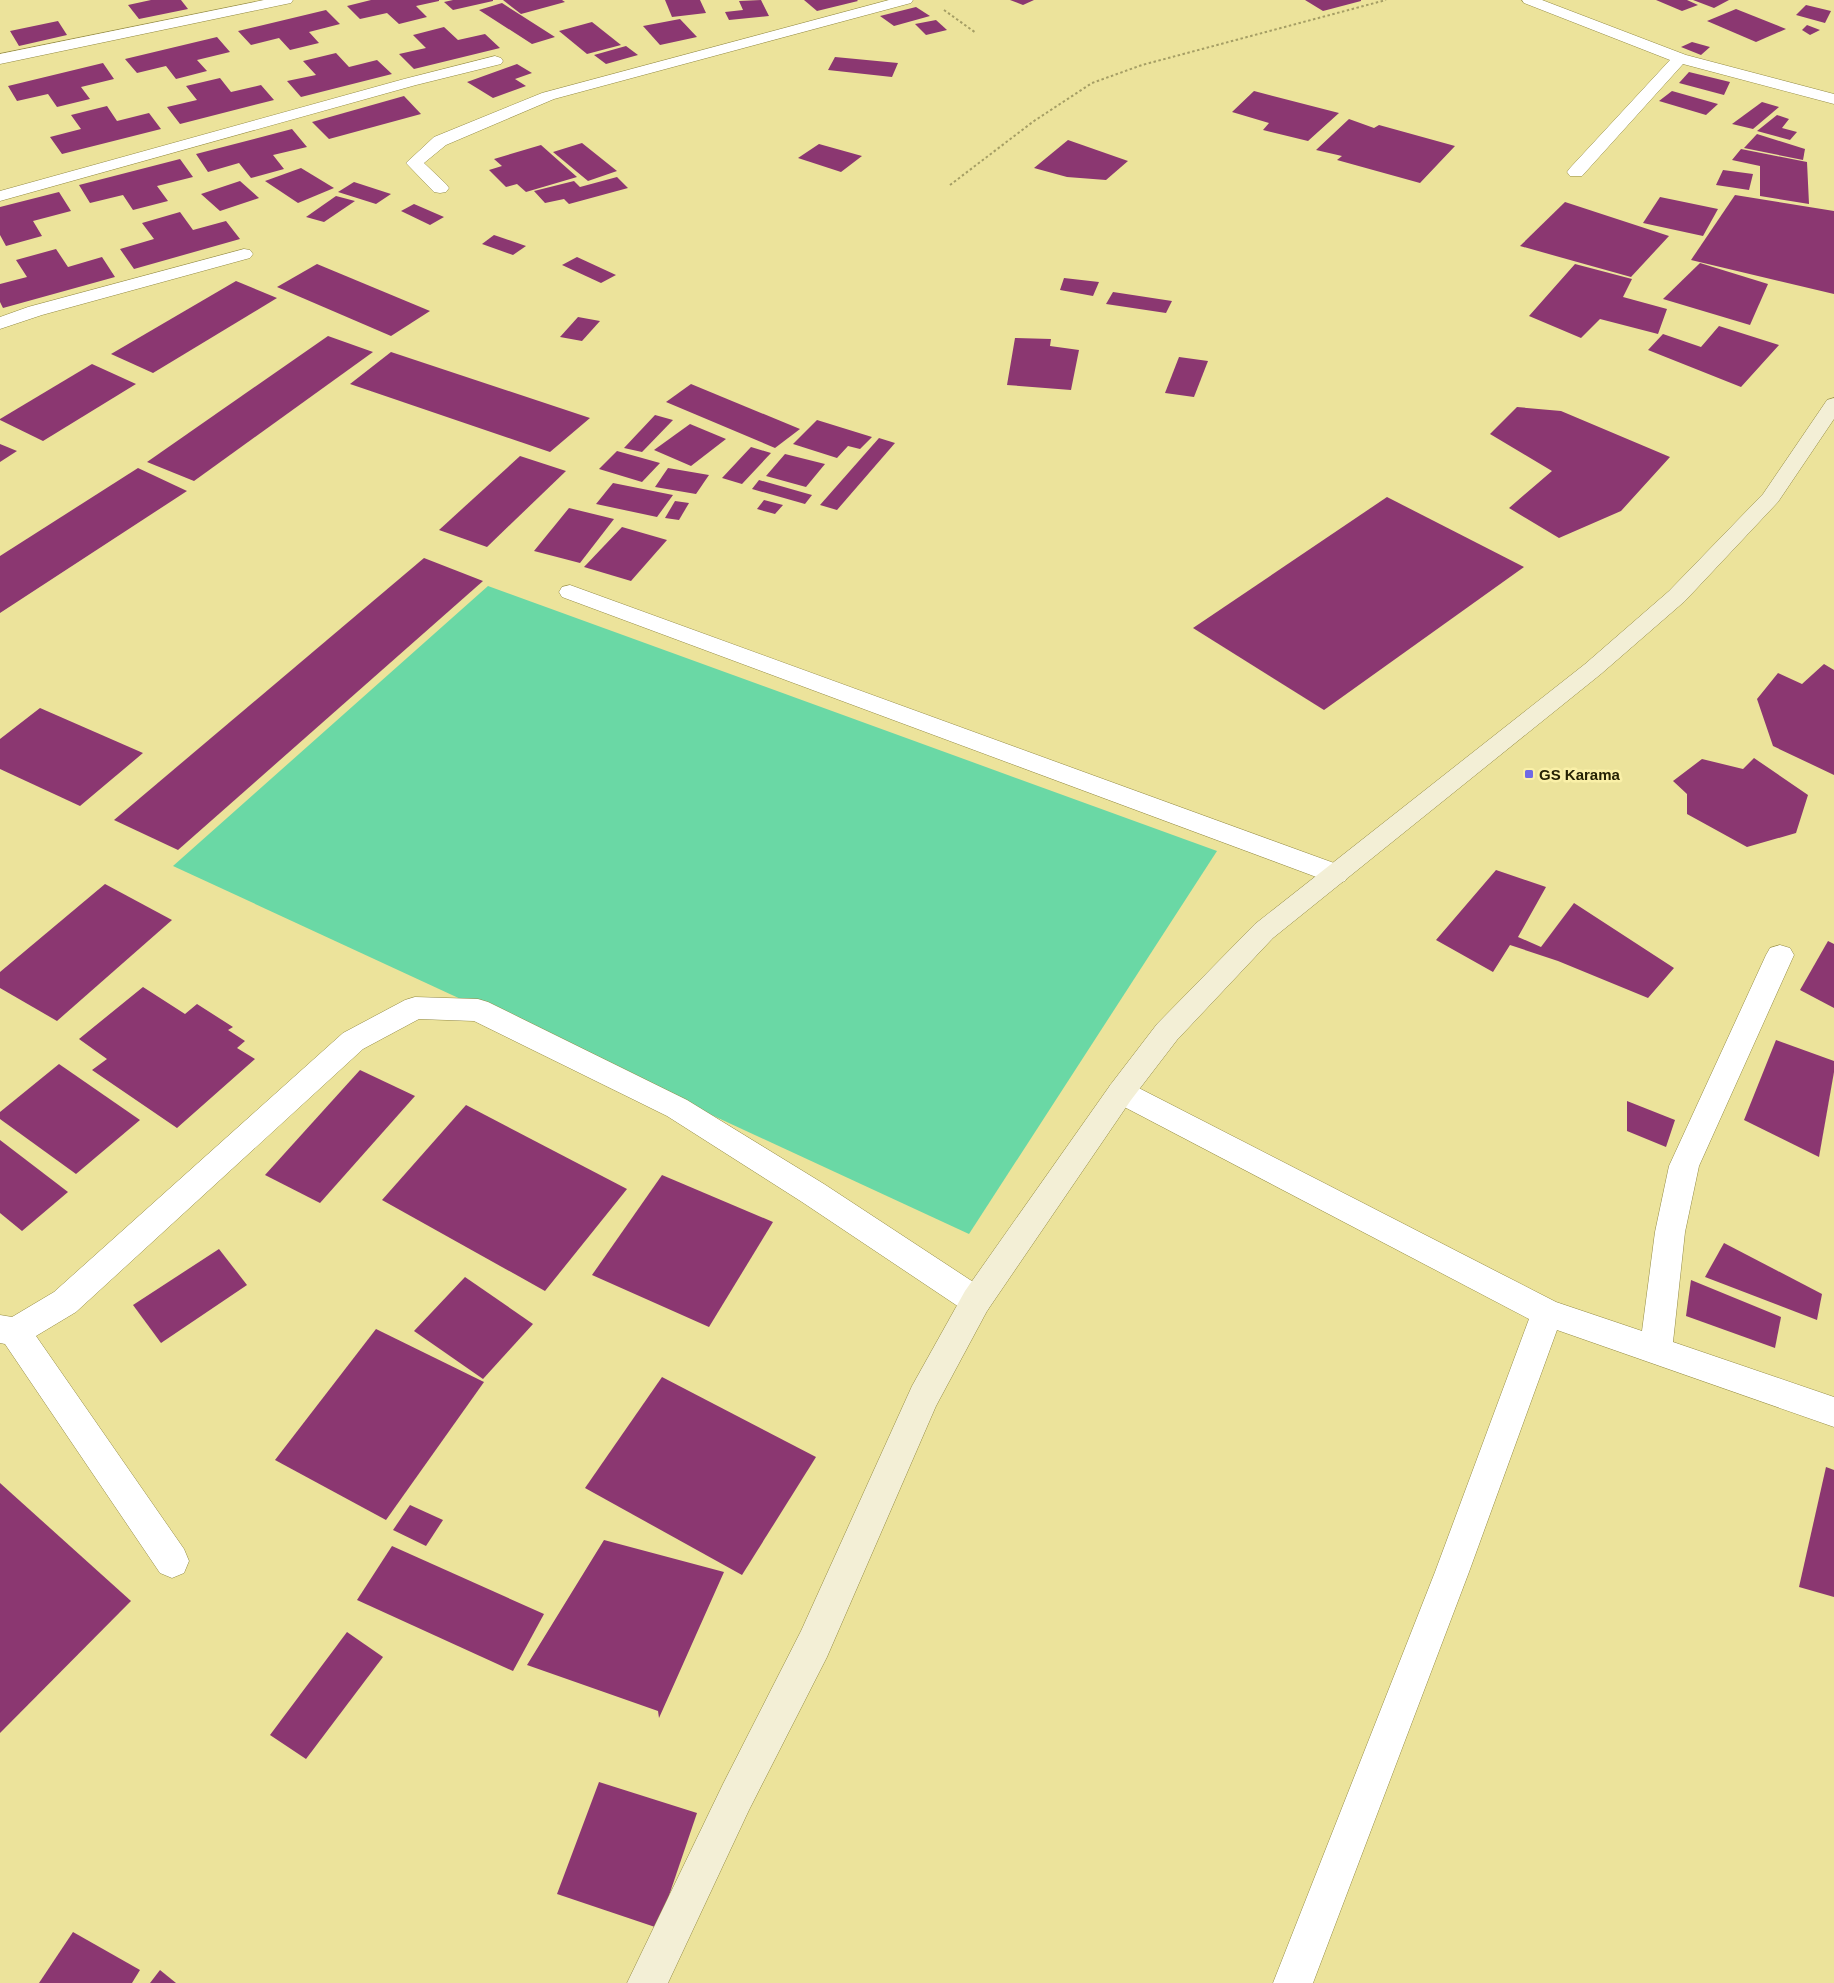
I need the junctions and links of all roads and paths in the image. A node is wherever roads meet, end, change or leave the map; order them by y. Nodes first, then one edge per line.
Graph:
1 (286, 0) edge
2 (906, 0) edge
3 (1386, 0) edge
4 (1529, 0) edge
5 (937, 6) dead end
6 (976, 33) dead end
7 (1680, 58) junction
8 (0, 59) edge
9 (495, 60) dead end
10 (1834, 99) edge
11 (1576, 172) dead end
12 (950, 185) dead end
13 (440, 188) dead end
14 (0, 196) edge
15 (244, 254) dead end
16 (0, 323) edge
17 (1834, 404) edge
18 (570, 592) dead end
19 (1336, 874) junction
20 (1780, 955) dead end
21 (1121, 1092) junction
22 (976, 1301) junction
23 (1547, 1313) junction
24 (8, 1331) edge
25 (1656, 1351) junction
26 (1834, 1412) edge
27 (172, 1561) dead end
28 (647, 1983) edge
29 (1293, 1983) edge

1 - 8 street
2 - 13 street
3 - 12 path
4 - 7 street
5 - 6 path
7 - 10 street
7 - 11 street
9 - 14 street
15 - 16 street
17 - 19 main road
18 - 19 street
19 - 21 main road
20 - 25 street
21 - 22 main road
21 - 23 street
22 - 24 street
22 - 28 main road
23 - 25 street
23 - 29 street
24 - 27 street
25 - 26 street

